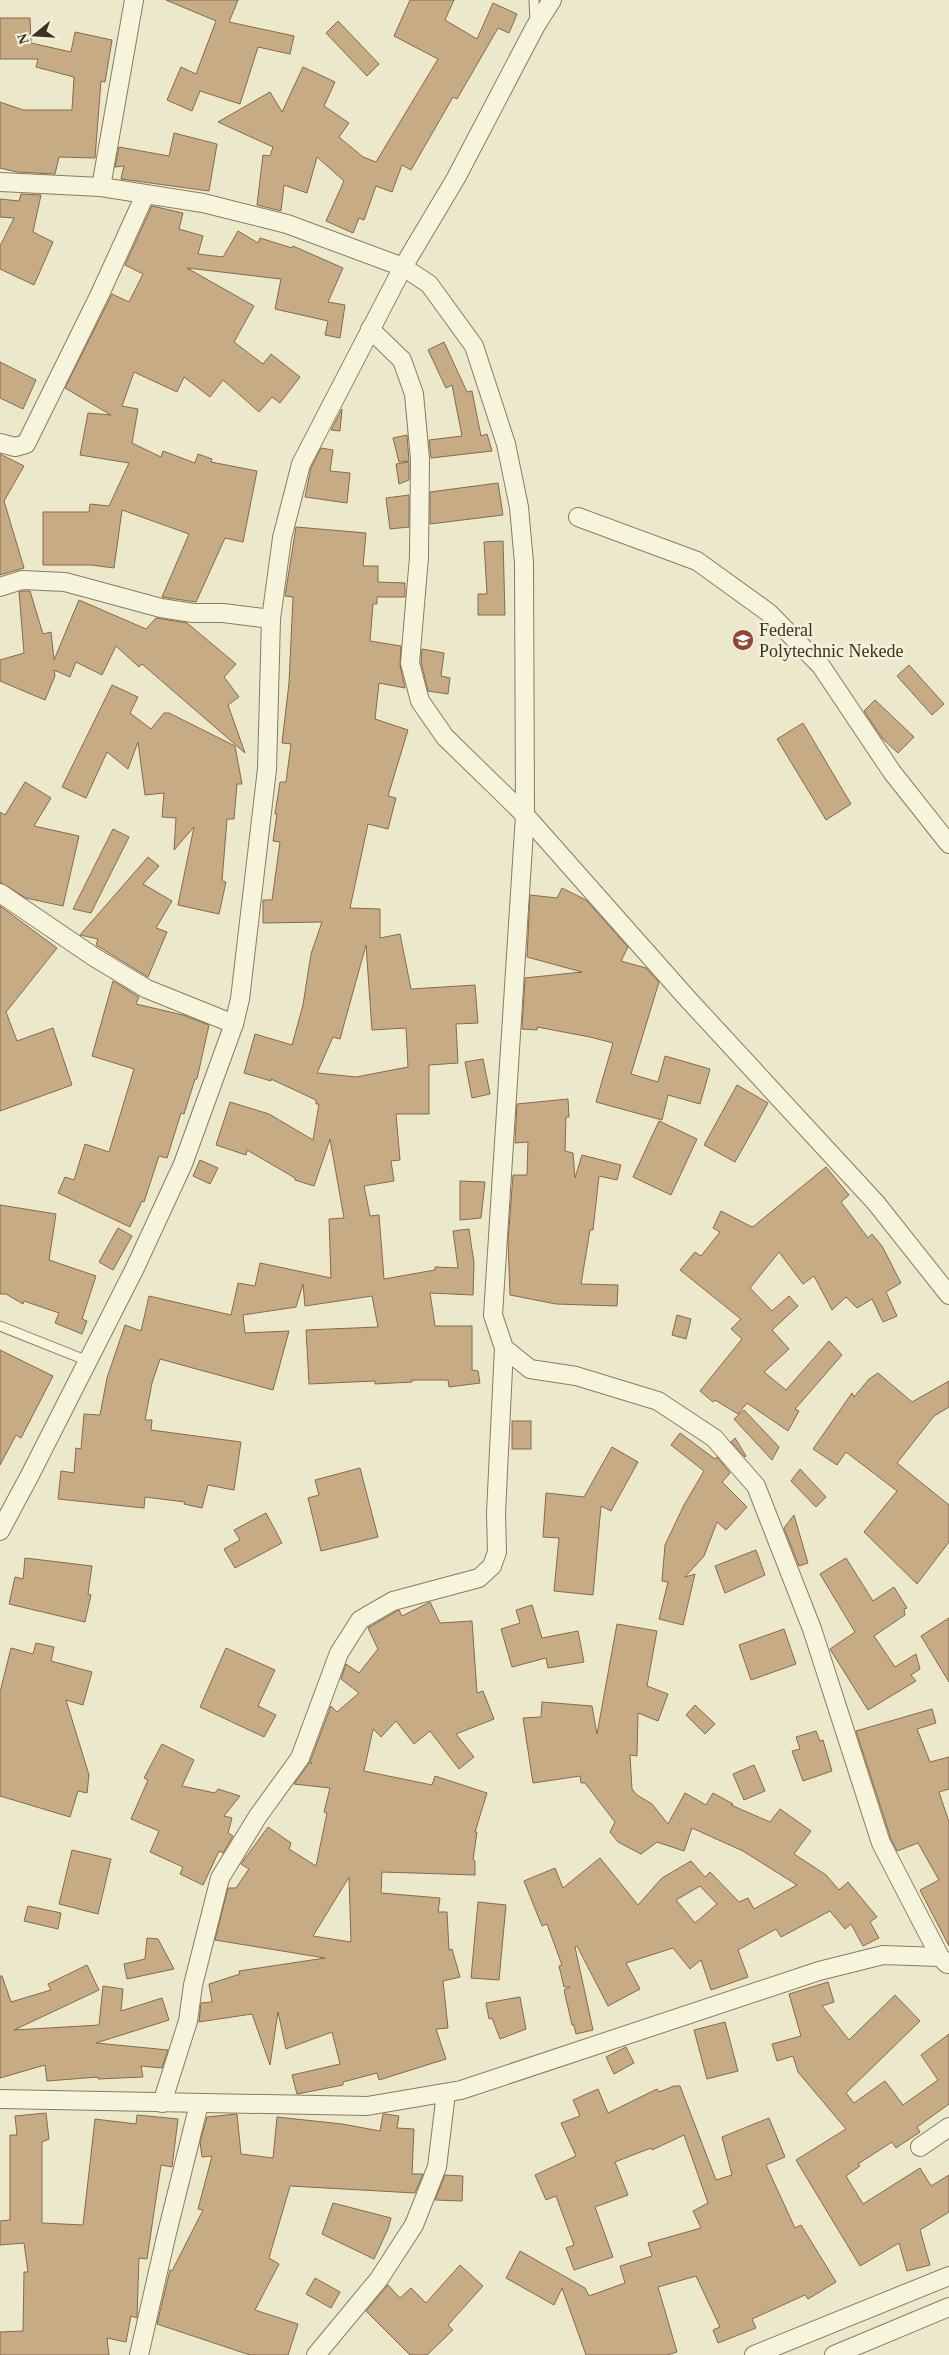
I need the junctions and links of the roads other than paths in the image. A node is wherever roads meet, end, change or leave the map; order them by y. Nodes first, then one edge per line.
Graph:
1 (134, 0) edge
2 (534, 0) edge
3 (552, 0) edge
4 (535, 27) junction
5 (0, 182) edge
6 (102, 187) junction
7 (145, 196) junction
8 (403, 267) junction
9 (370, 329) junction
10 (0, 443) edge
11 (578, 517) dead end
12 (0, 587) edge
13 (271, 618) junction
14 (525, 815) junction
15 (949, 844) edge
16 (0, 893) edge
17 (234, 1024) junction
18 (949, 1295) edge
19 (0, 1326) edge
20 (504, 1348) junction
21 (88, 1361) junction
22 (0, 1531) edge
23 (945, 1961) edge
24 (446, 2093) junction
25 (0, 2099) edge
26 (162, 2103) junction
27 (199, 2104) junction
28 (949, 2127) edge
29 (920, 2147) dead end
30 (949, 2276) edge
31 (949, 2307) edge
32 (140, 2355) edge
33 (316, 2355) edge
34 (754, 2355) edge
35 (834, 2355) edge

1 - 6 street
2 - 4 lane
3 - 4 street
4 - 8 street
5 - 6 street
6 - 7 street
7 - 8 street
7 - 10 street
8 - 9 street
8 - 14 street
9 - 13 street
9 - 14 street
11 - 15 street
12 - 13 street
13 - 17 street
14 - 18 street
14 - 20 street
16 - 17 street
17 - 21 street
19 - 21 lane
20 - 23 street
20 - 26 street
21 - 22 street
23 - 24 street
24 - 27 street
24 - 33 street
25 - 26 street
26 - 27 street
27 - 32 street
28 - 29 street
30 - 34 street
31 - 35 street

